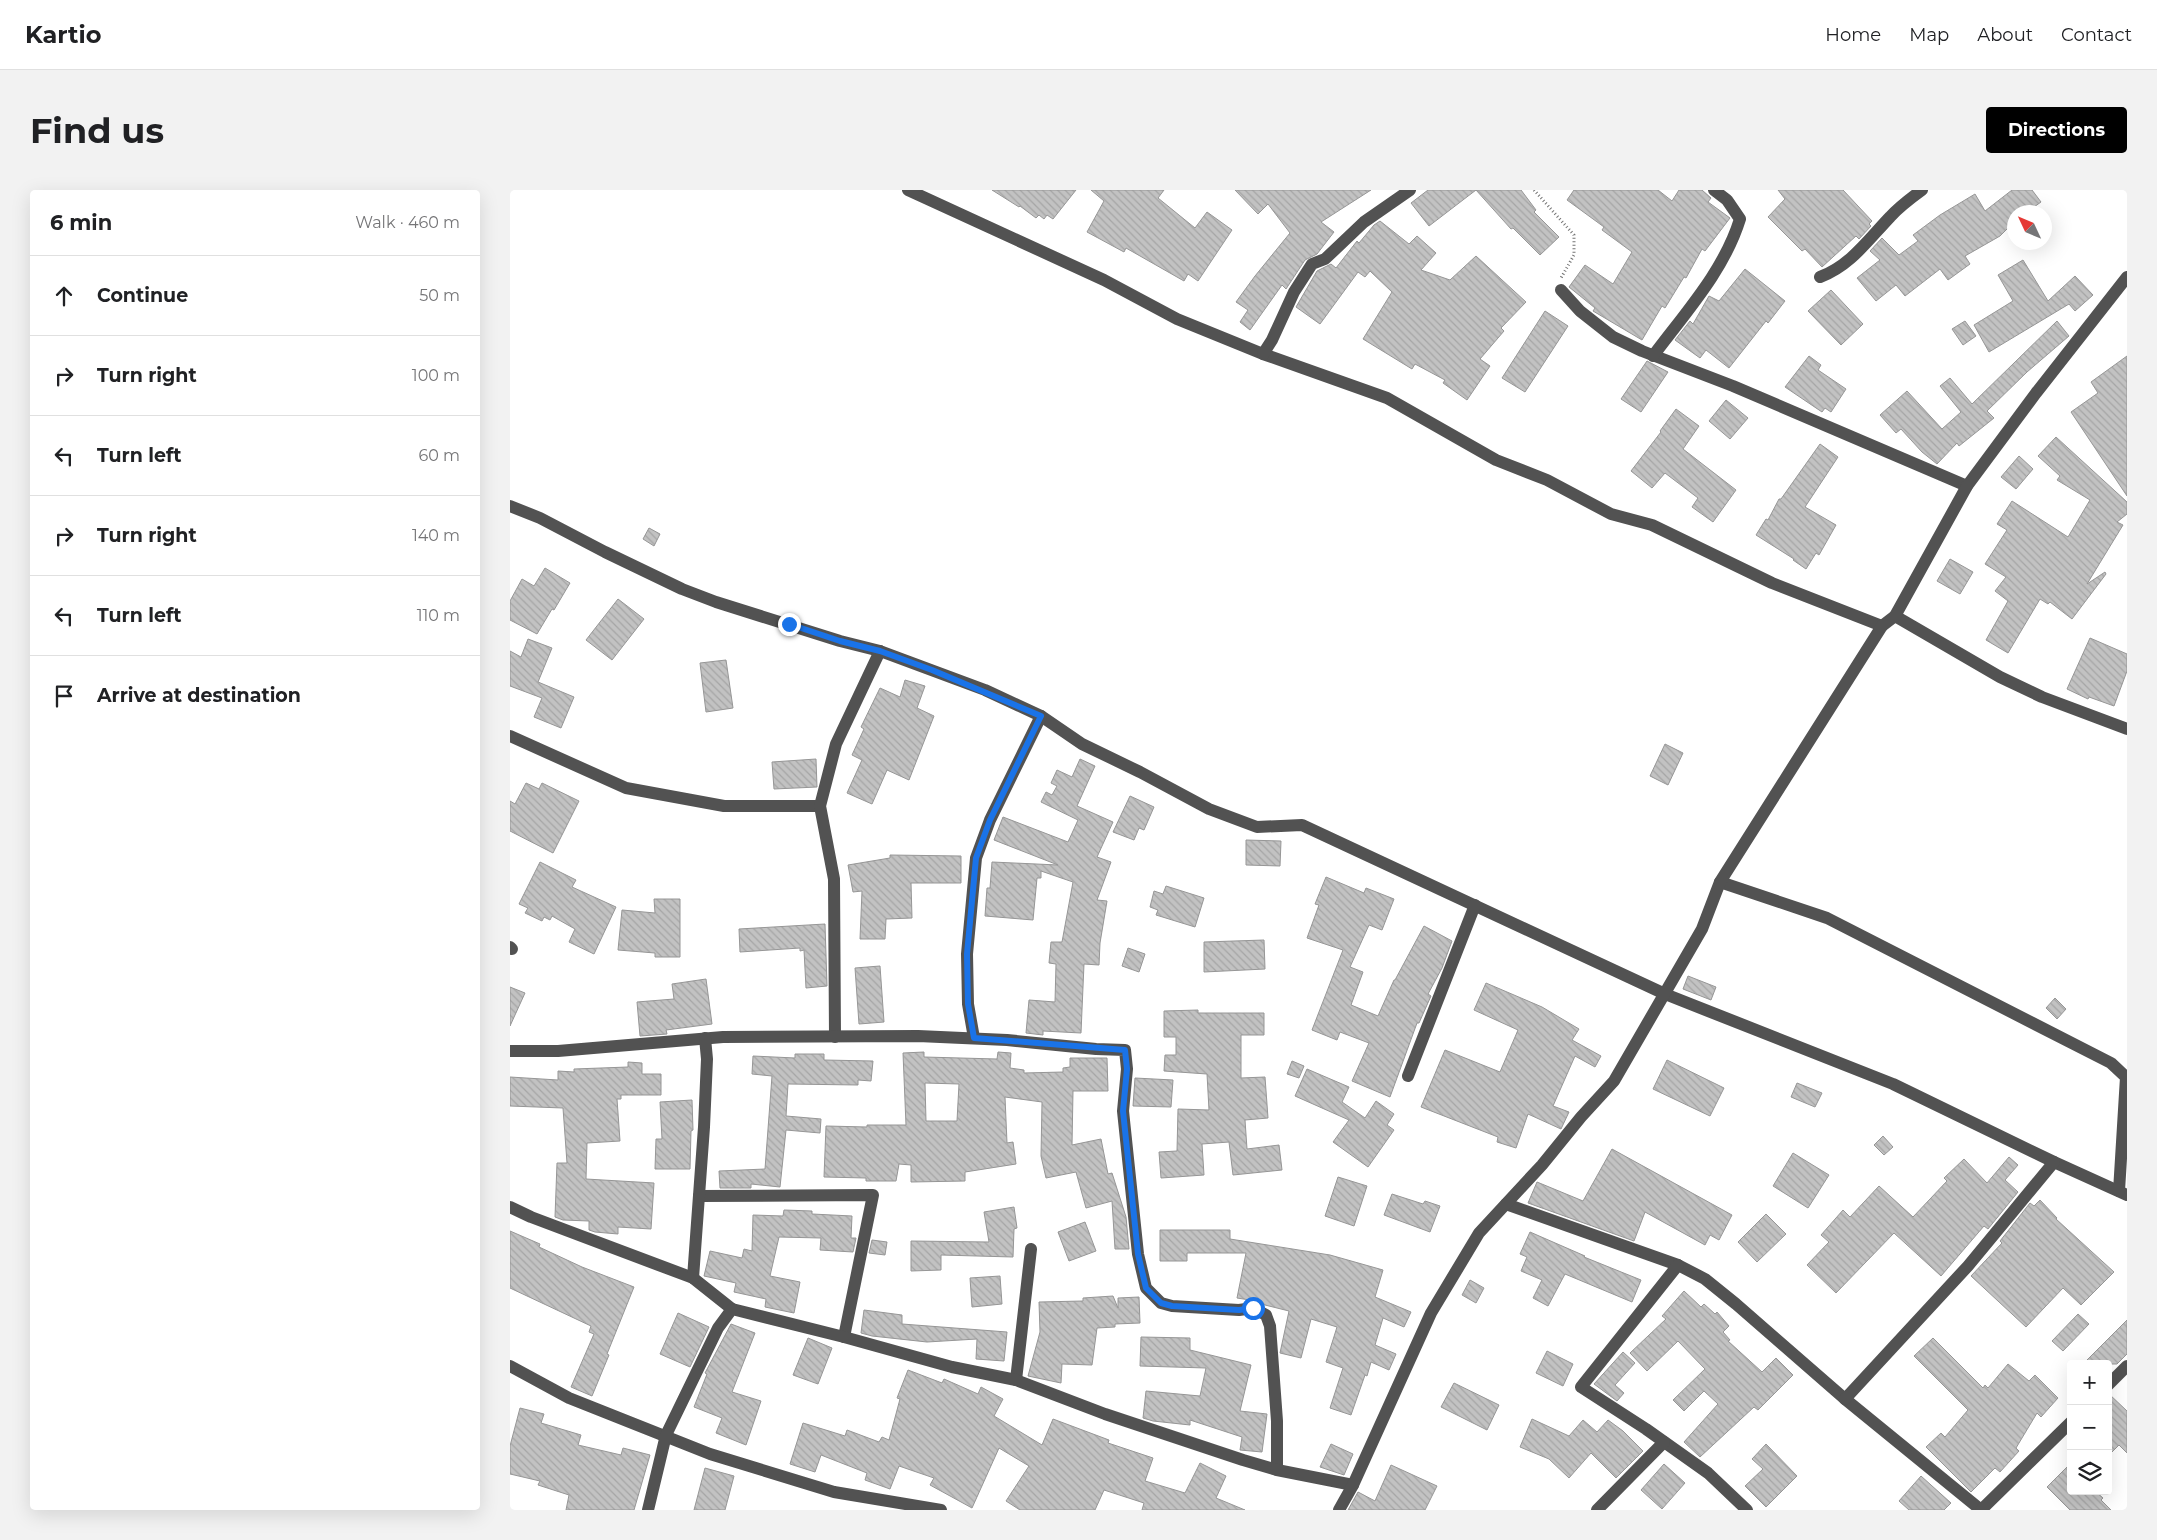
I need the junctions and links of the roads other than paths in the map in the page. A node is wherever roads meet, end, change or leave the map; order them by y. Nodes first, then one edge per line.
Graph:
1 (908, 190) edge
2 (1410, 190) edge
3 (1714, 190) edge
4 (1922, 190) edge
5 (1820, 277) dead end
6 (2127, 277) edge
7 (1561, 290) road end
8 (1263, 354) junction
9 (1653, 356) junction
10 (1967, 486) junction
11 (510, 506) edge
12 (1895, 616) junction
13 (1882, 626) junction
14 (880, 651) junction
15 (1041, 716) junction
16 (2127, 729) edge
17 (510, 736) edge
18 (820, 806) junction
19 (1720, 882) junction
20 (1475, 905) junction
21 (1665, 994) junction
22 (835, 1037) junction
23 (704, 1038) junction
24 (974, 1038) junction
25 (510, 1051) edge
26 (1408, 1076) dead end
27 (2054, 1162) junction
28 (2123, 1193) edge
29 (699, 1196) junction
30 (1506, 1204) junction
31 (510, 1207) edge
32 (1031, 1249) dead end
33 (1678, 1265) junction
34 (693, 1278) junction
35 (732, 1309) junction
36 (844, 1337) junction
37 (510, 1366) edge
38 (2127, 1366) edge
39 (1016, 1380) junction
40 (2112, 1381) edge
41 (1845, 1399) junction
42 (2067, 1426) edge
43 (666, 1435) junction
44 (1664, 1442) junction
45 (1277, 1470) junction
46 (1353, 1485) junction
47 (648, 1510) edge
48 (941, 1510) edge
49 (1339, 1510) edge
50 (1597, 1510) edge
51 (1747, 1510) edge
52 (1981, 1510) edge

1 - 8 street
2 - 8 street
3 - 9 street
4 - 5 street
6 - 10 street
7 - 9 street
8 - 13 street
9 - 10 street
10 - 12 street
11 - 14 street
12 - 13 street
12 - 16 street
13 - 19 street
14 - 15 street
14 - 18 street
15 - 20 street
15 - 24 street
17 - 18 street
18 - 22 street
19 - 21 street
19 - 28 street
20 - 21 street
20 - 26 street
21 - 27 street
21 - 30 street
22 - 23 street
22 - 24 street
23 - 25 street
23 - 29 street
24 - 45 street
27 - 28 street
27 - 41 street
29 - 34 street
29 - 36 street
30 - 33 street
30 - 46 street
31 - 34 street
32 - 39 street
33 - 41 street
33 - 44 street
34 - 35 street
35 - 36 street
35 - 43 street
36 - 39 street
37 - 43 street
38 - 40 street
39 - 45 street
41 - 52 street
42 - 52 street
43 - 47 street
43 - 48 street
44 - 50 street
44 - 51 street
45 - 46 street
46 - 49 street

